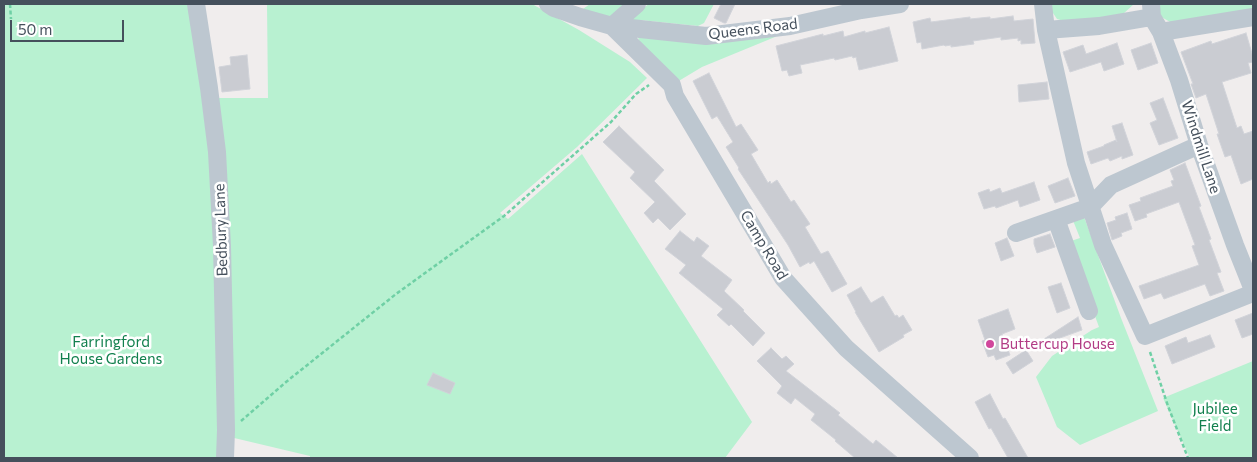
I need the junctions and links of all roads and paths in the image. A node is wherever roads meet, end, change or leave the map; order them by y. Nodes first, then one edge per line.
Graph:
1 (10, 4) edge
2 (196, 4) edge
3 (548, 4) edge
4 (637, 4) edge
5 (900, 4) edge
6 (1043, 4) edge
7 (1253, 17) edge
8 (1155, 18) edge
9 (11, 19) dead end
10 (612, 26) junction
11 (1046, 30) junction
12 (662, 75) junction
13 (1199, 145) junction
14 (1090, 206) junction
15 (1056, 219) junction
16 (1016, 233) dead end
17 (1253, 292) edge
18 (1089, 311) dead end
19 (1145, 336) junction
20 (226, 430) junction
21 (224, 458) edge
22 (970, 458) edge
23 (1188, 458) edge

1 - 9 path
2 - 20 street, Bedbury Lane
3 - 10 street, Queens Road
4 - 10 street
5 - 10 street, Queens Road
6 - 11 street
7 - 8 street
8 - 11 street
8 - 13 street, Windmill Lane
10 - 12 street, Camp Road
11 - 14 street
12 - 20 path
12 - 22 street, Camp Road
13 - 14 street
13 - 17 street, Windmill Lane
14 - 15 street
14 - 19 street
15 - 16 street
15 - 18 street
17 - 19 street, Windmill Lane
19 - 23 path
20 - 21 street, Bedbury Lane

